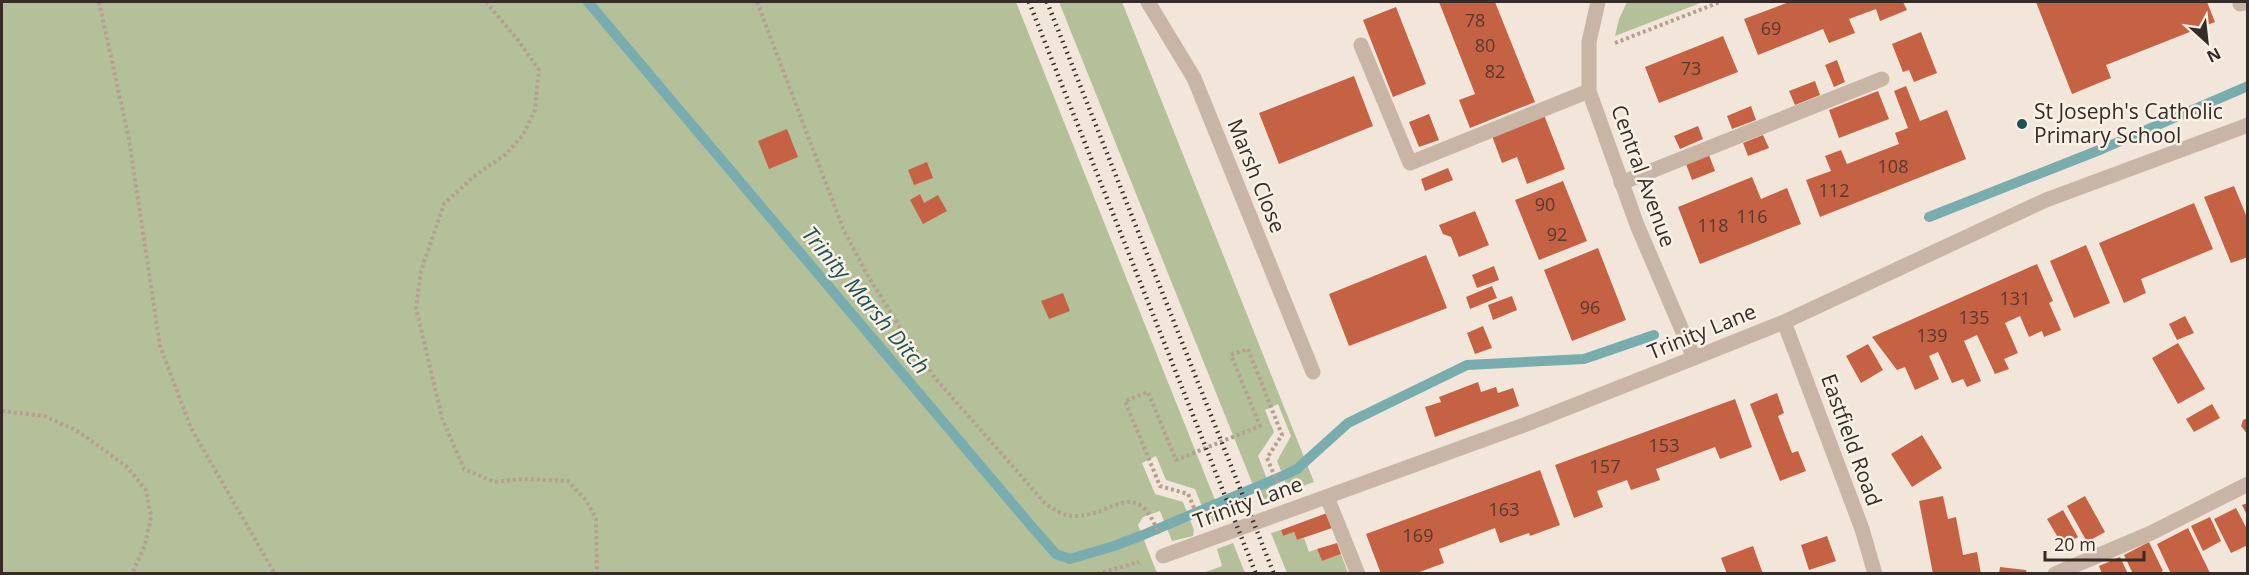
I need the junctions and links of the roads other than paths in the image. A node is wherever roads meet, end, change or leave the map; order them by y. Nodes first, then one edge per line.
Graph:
1 (1148, 2) edge
2 (1598, 2) edge
3 (1361, 45) dead end
4 (1882, 79) dead end
5 (1589, 92) junction
6 (2247, 125) edge
7 (1622, 183) junction
8 (1784, 322) junction
9 (1694, 358) junction
10 (1313, 372) dead end
11 (2247, 484) edge
12 (1327, 497) junction
13 (1163, 556) road end
14 (1358, 573) edge
15 (1871, 573) edge
16 (2055, 573) edge

1 - 10 street, Marsh Close
2 - 5 street, Central Avenue
3 - 5 street
4 - 7 street
5 - 7 street, Central Avenue
6 - 8 street, Trinity Lane
7 - 9 street, Central Avenue
8 - 9 street, Trinity Lane
8 - 15 street, Eastfield Road
9 - 12 street, Trinity Lane
11 - 16 street
12 - 13 street, Trinity Lane
12 - 14 street

